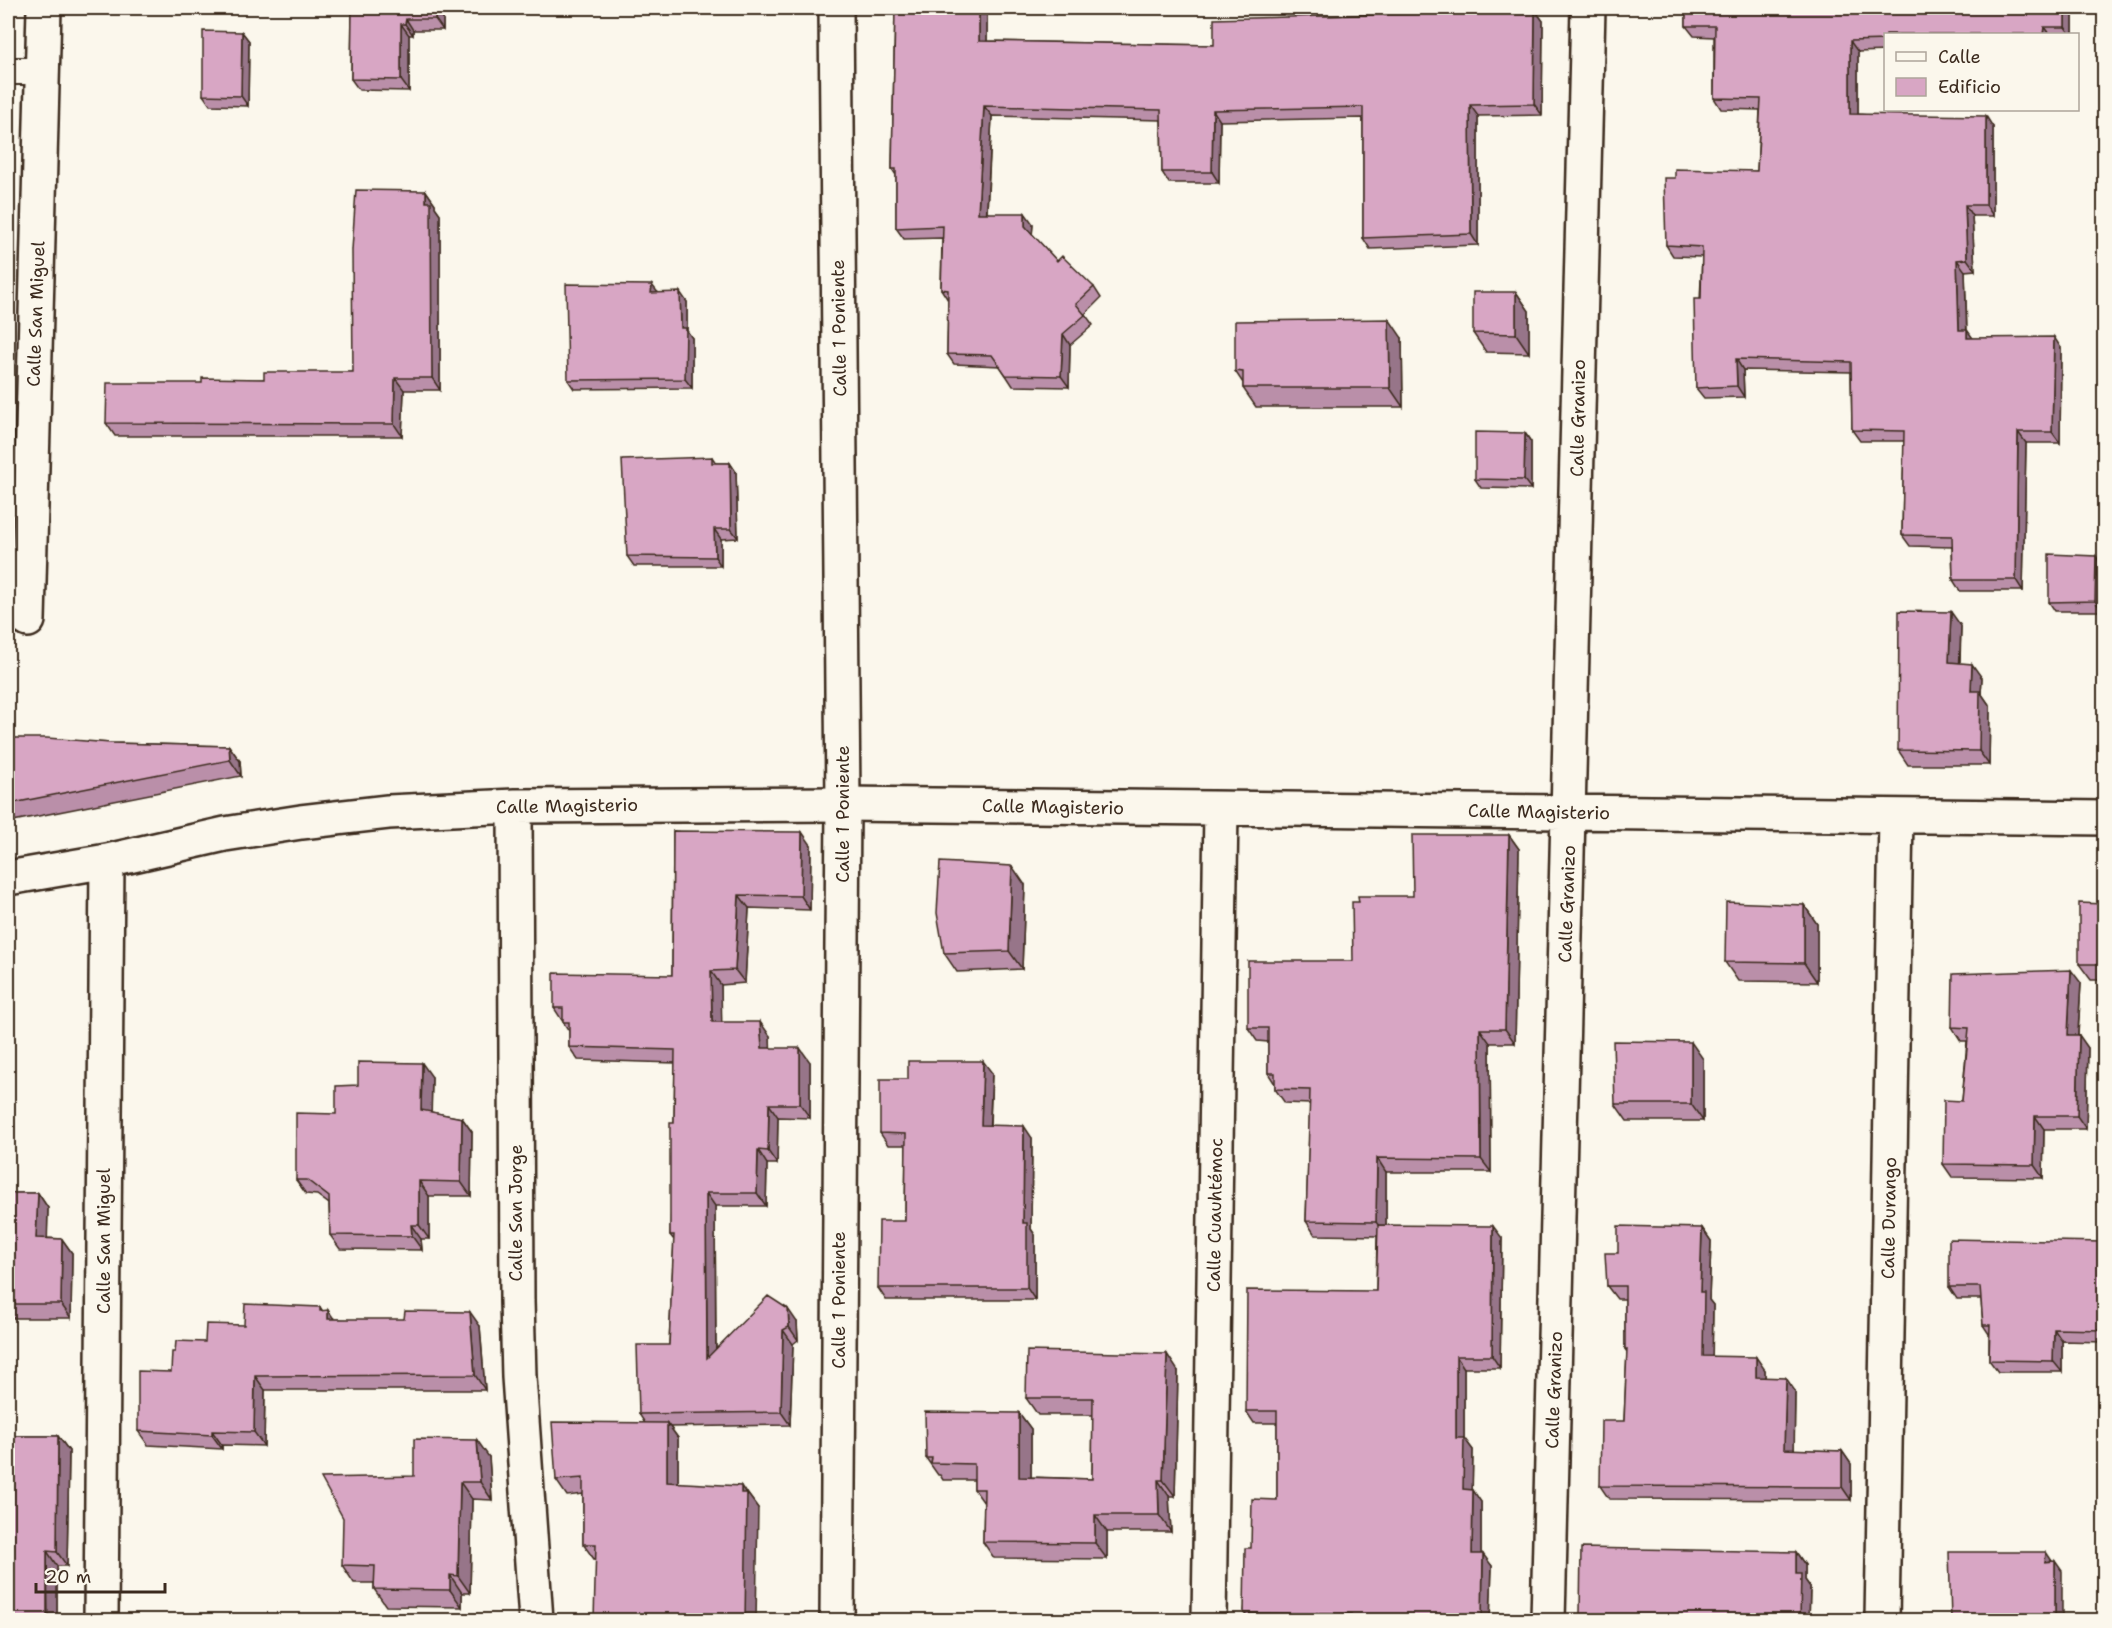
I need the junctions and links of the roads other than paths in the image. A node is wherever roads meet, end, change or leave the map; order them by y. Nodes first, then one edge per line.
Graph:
1 (45, 8) edge
2 (836, 8) edge
3 (1588, 8) edge
4 (8, 71) edge
5 (43, 71) junction
6 (28, 620) dead end
7 (843, 804) junction
8 (514, 806) junction
9 (1221, 809) junction
10 (1569, 812) junction
11 (1896, 816) junction
12 (2104, 818) edge
13 (107, 861) junction
14 (8, 878) edge
15 (101, 1620) edge
16 (536, 1620) edge
17 (837, 1620) edge
18 (1209, 1620) edge
19 (1548, 1620) edge
20 (1882, 1620) edge

1 - 5 street, Calle San Miguel
2 - 7 street, Calle 1 Poniente
3 - 10 street, Calle Granizo
4 - 5 lane
5 - 6 street, Calle San Miguel
7 - 8 street, Calle Magisterio
7 - 9 street, Calle Magisterio
7 - 17 street, Calle 1 Poniente
8 - 13 street, Calle Magisterio
8 - 16 street, Calle San Jorge
9 - 10 street, Calle Magisterio
9 - 18 street, Calle Cuauhtémoc
10 - 11 street, Calle Magisterio
10 - 19 street, Calle Granizo
11 - 12 street, Calle Magisterio
11 - 20 street, Calle Durango
13 - 14 street, Calle Magisterio
13 - 15 street, Calle San Miguel

